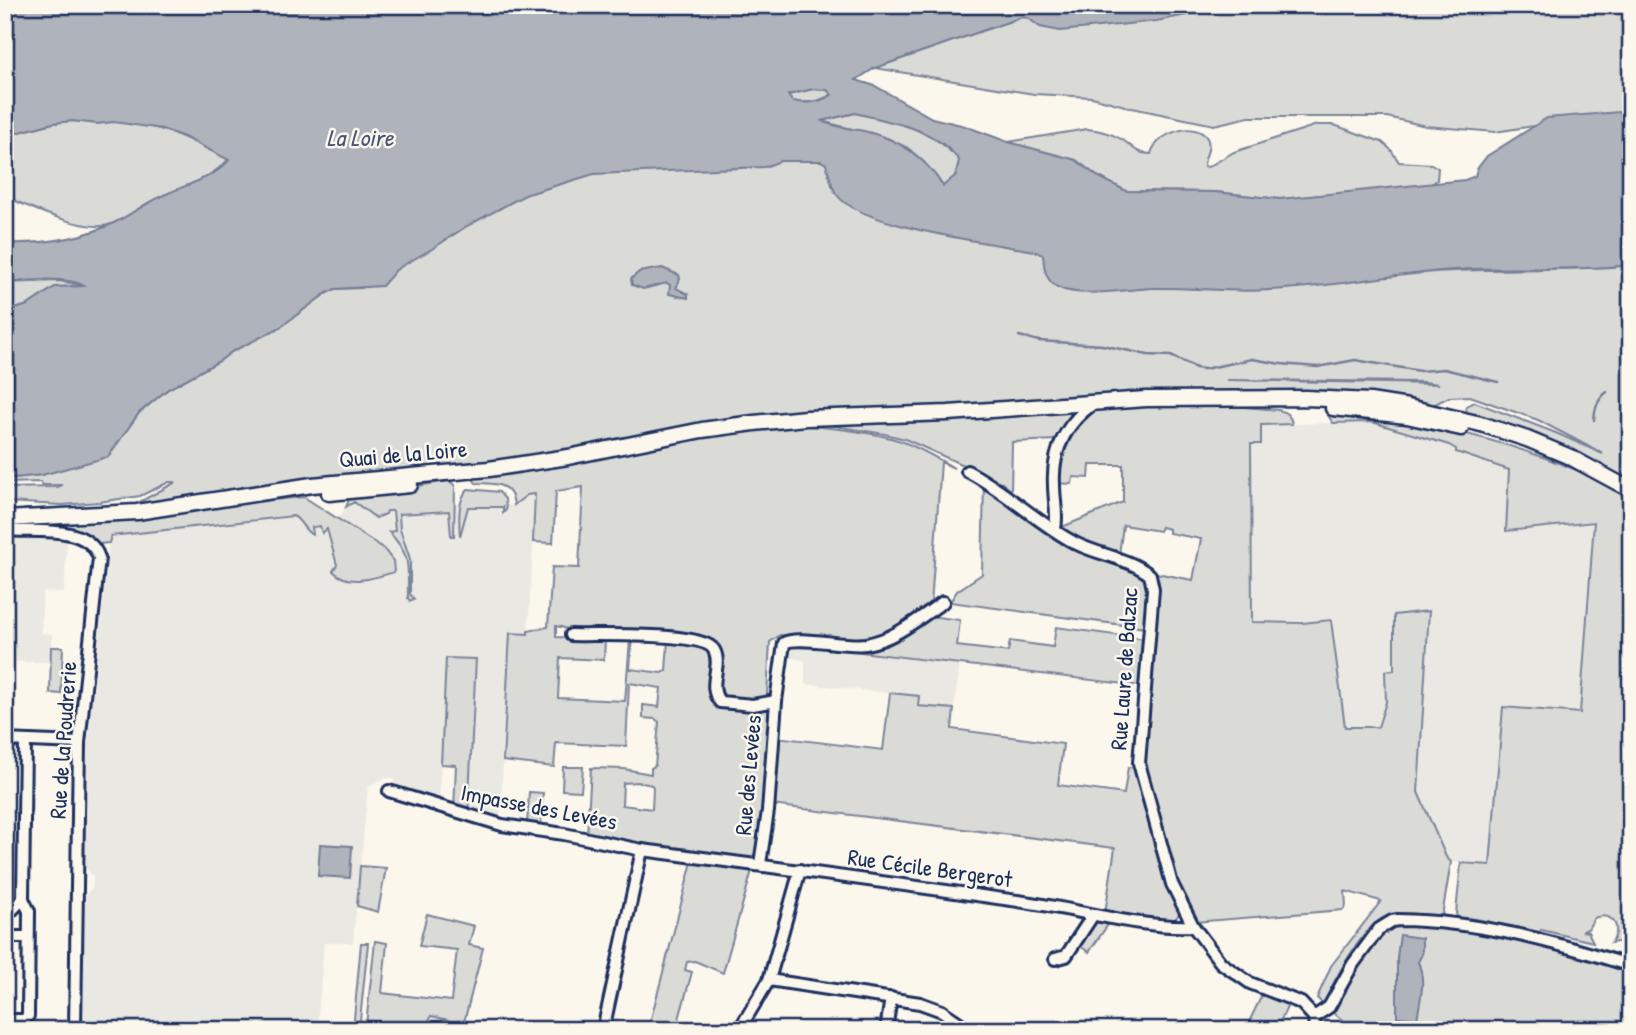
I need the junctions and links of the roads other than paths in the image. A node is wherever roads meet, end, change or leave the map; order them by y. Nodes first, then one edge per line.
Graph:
1 (1096, 402) junction
2 (967, 471) dead end
3 (1627, 488) edge
4 (5, 519) edge
5 (5, 530) edge
6 (1055, 530) junction
7 (943, 602) dead end
8 (571, 635) dead end
9 (776, 701) junction
10 (5, 740) edge
11 (25, 741) junction
12 (79, 743) junction
13 (389, 791) dead end
14 (642, 850) junction
15 (761, 864) junction
16 (800, 870) junction
17 (23, 899) junction
18 (1093, 915) junction
19 (5, 917) edge
20 (1193, 926) junction
21 (5, 937) edge
22 (28, 937) junction
23 (1055, 959) dead end
24 (1631, 966) edge
25 (769, 981) junction
26 (891, 998) junction
27 (1314, 1017) junction
28 (5, 1020) edge
29 (75, 1030) edge
30 (603, 1030) edge
31 (739, 1030) edge
32 (886, 1030) edge
33 (970, 1030) edge
34 (1315, 1030) edge

1 - 3 main road, Quai de la Loire
1 - 4 main road, Quai de la Loire
1 - 6 street
2 - 6 street, Rue Laure de Balzac
5 - 12 street, Rue de la Poudrerie
6 - 20 street, Rue Laure de Balzac
7 - 9 street, Rue des Levées
8 - 9 street
9 - 15 street, Rue des Levées
10 - 11 street
11 - 12 street
11 - 17 street
12 - 29 street, Rue de la Poudrerie
13 - 14 street, Impasse des Levées
14 - 15 street, Rue des Levées
14 - 30 street
15 - 16 street, Rue Cécile Bergerot
16 - 18 street, Rue Cécile Bergerot
16 - 25 street
17 - 19 street
17 - 22 street
18 - 20 street, Rue Cécile Bergerot
18 - 23 street
20 - 27 street, Rue Laure de Balzac
21 - 22 street
22 - 28 street
24 - 27 street
25 - 26 street
25 - 31 street
26 - 32 street
26 - 33 street
27 - 34 street

